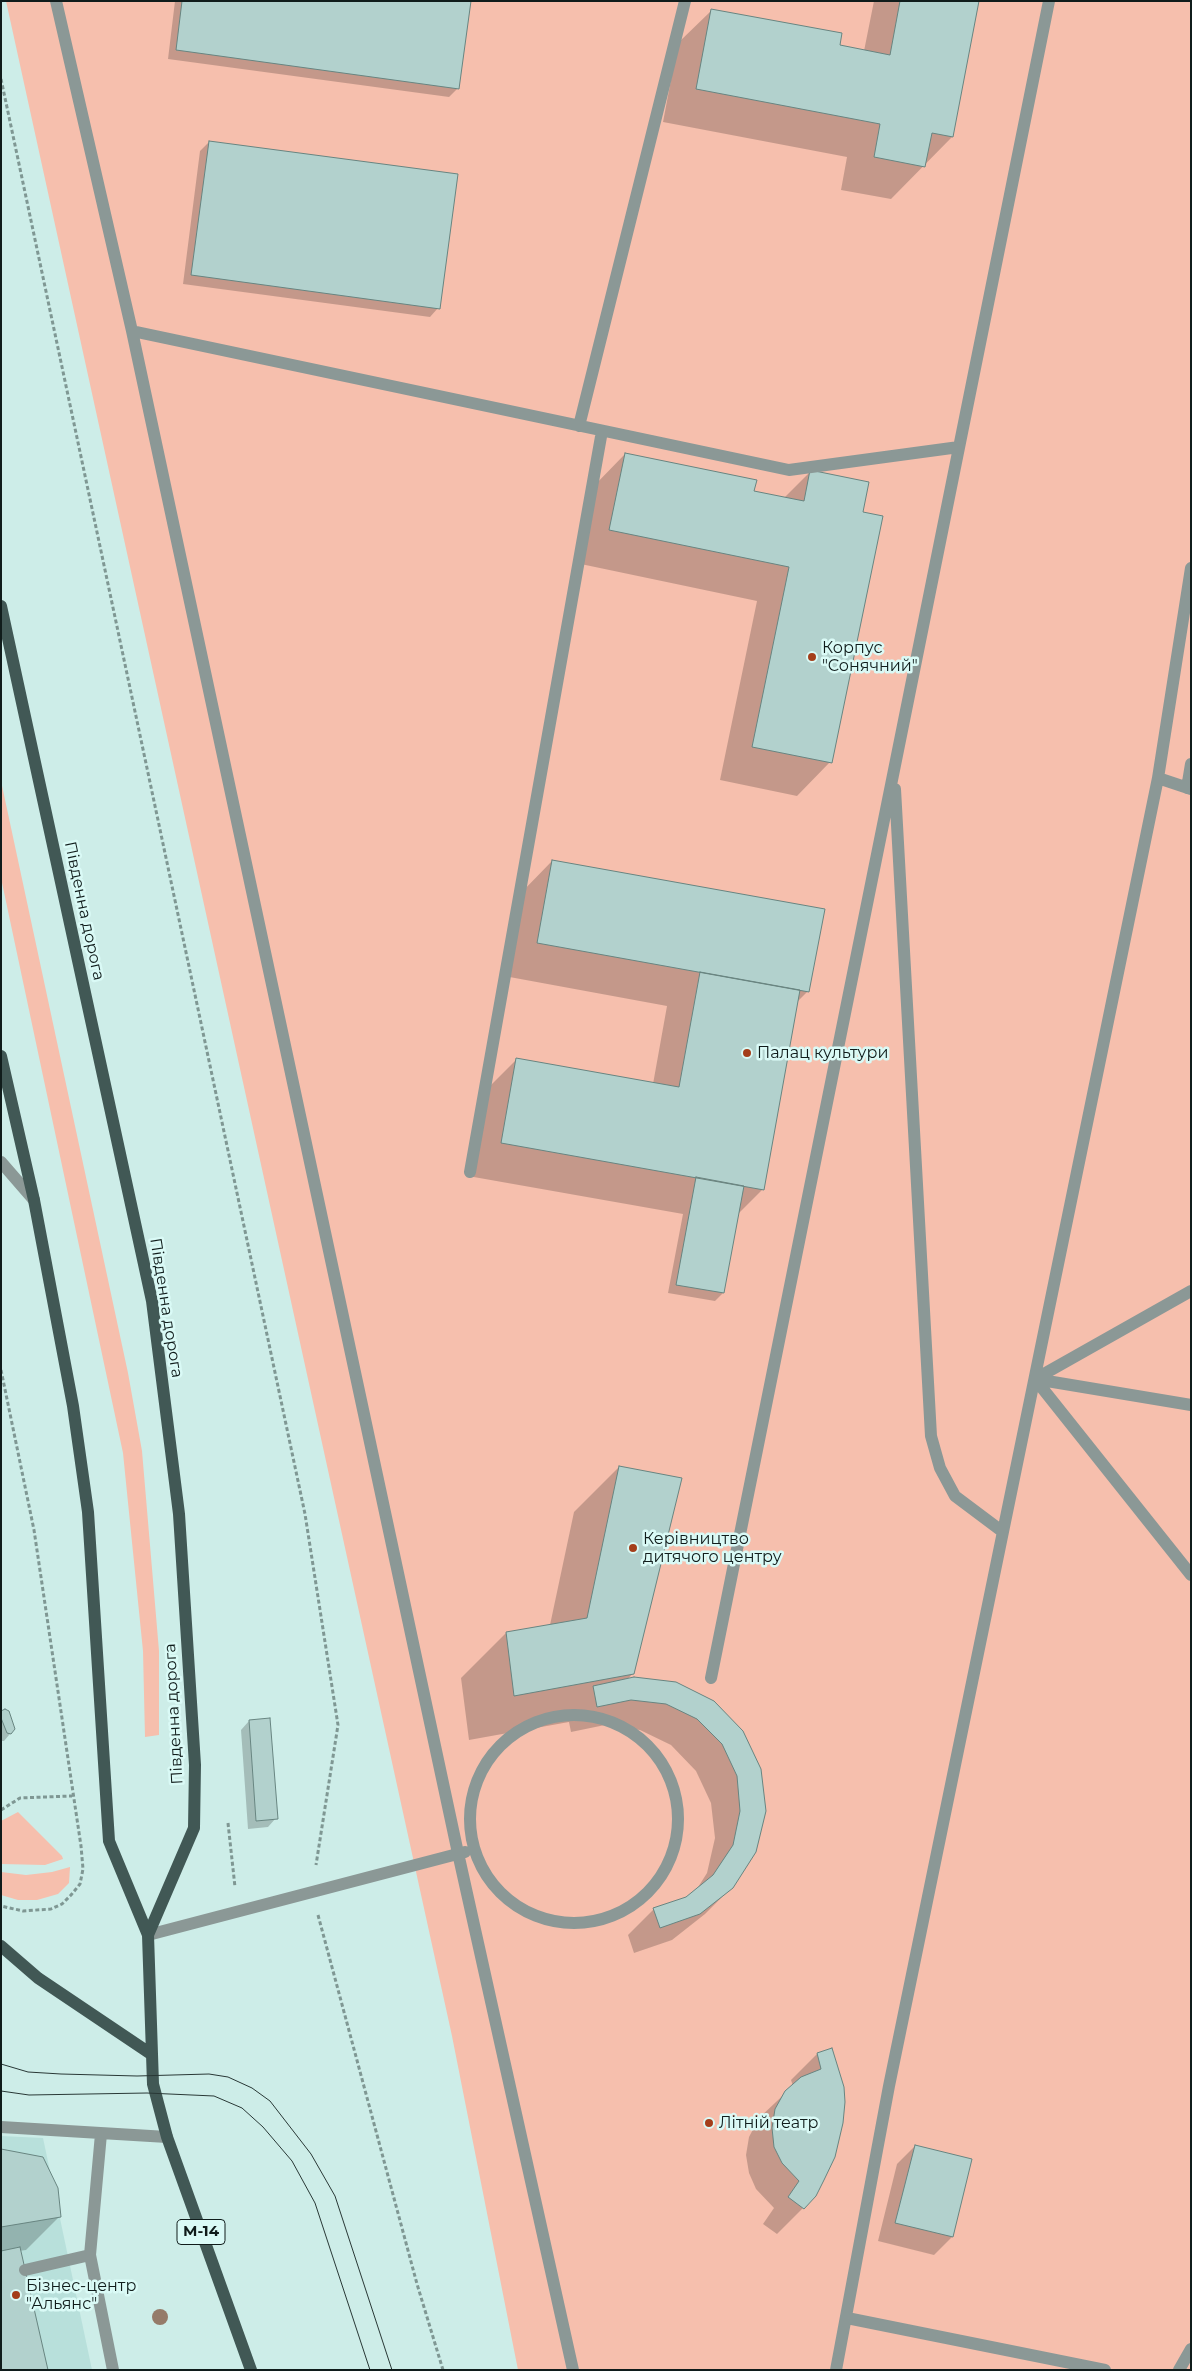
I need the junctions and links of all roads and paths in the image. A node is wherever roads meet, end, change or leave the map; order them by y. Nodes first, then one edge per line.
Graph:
1 (56, 1) edge
2 (684, 1) edge
3 (1049, 1) edge
4 (1, 79) edge
5 (132, 331) junction
6 (579, 426) junction
7 (602, 431) junction
8 (959, 447) junction
9 (1191, 568) edge
10 (1, 606) edge
11 (1191, 764) edge
12 (894, 771) junction
13 (1158, 778) junction
14 (1189, 789) edge
15 (1, 1056) edge
16 (1, 1162) edge
17 (470, 1172) dead end
18 (34, 1200) junction
19 (1191, 1291) edge
20 (1, 1370) edge
21 (1035, 1379) junction
22 (1191, 1405) edge
23 (1003, 1532) junction
24 (1191, 1575) edge
25 (711, 1678) dead end
26 (73, 1796) junction
27 (1, 1810) edge
28 (228, 1823) dead end
29 (474, 1851) junction
30 (458, 1853) junction
31 (312, 1892) junction
32 (1, 1906) edge
33 (238, 1911) junction
34 (148, 1935) junction
35 (1, 1946) edge
36 (151, 2054) junction
37 (1, 2127) edge
38 (101, 2134) junction
39 (167, 2137) junction
40 (90, 2255) junction
41 (25, 2270) dead end
42 (847, 2318) junction
43 (1191, 2349) edge
44 (113, 2370) edge
45 (251, 2370) edge
46 (443, 2370) edge
47 (573, 2370) edge
48 (836, 2370) edge
49 (1105, 2370) edge
50 (1179, 2370) edge

1 - 5 street
2 - 6 street
3 - 8 street
4 - 31 path
5 - 6 street
5 - 30 street
6 - 7 street
7 - 8 street
7 - 17 street
8 - 12 street
9 - 13 street
10 - 34 main road, Південна дорога
11 - 14 street
12 - 23 street
12 - 25 street
13 - 14 street
13 - 21 street
15 - 18 main road
16 - 18 street
18 - 34 main road
19 - 21 street
20 - 26 path
21 - 22 street
21 - 23 street
21 - 24 street
23 - 42 street
26 - 27 path
26 - 32 path
28 - 33 path
29 - 29 street
29 - 30 street
30 - 31 street
30 - 47 street
31 - 33 street
31 - 46 path
33 - 34 street
34 - 36 main road, М-14
35 - 36 main road
36 - 39 main road, М-14
37 - 38 street
38 - 39 street
38 - 40 street
39 - 45 main road, М-14
40 - 41 street
40 - 44 street
42 - 48 street
42 - 49 street
43 - 50 street

